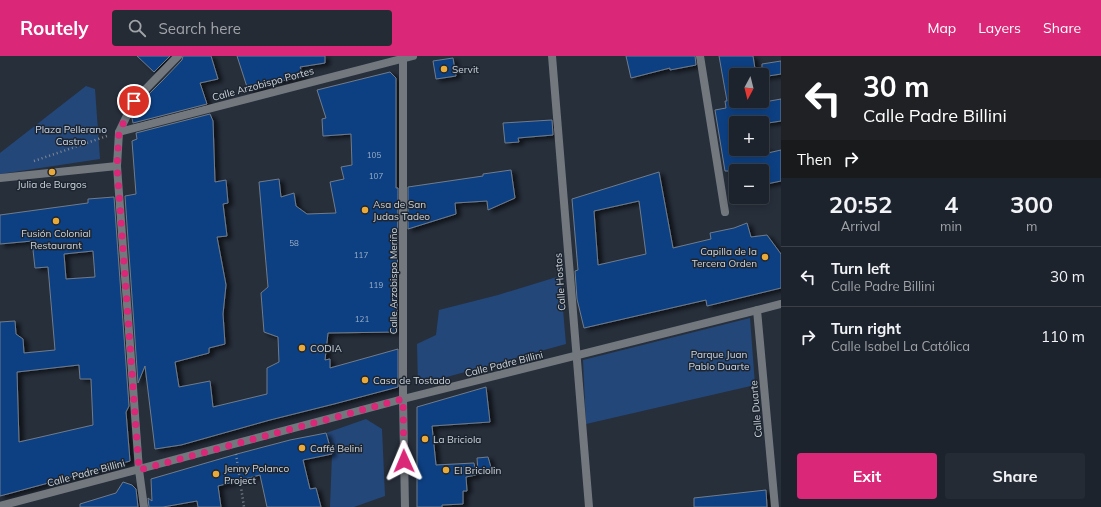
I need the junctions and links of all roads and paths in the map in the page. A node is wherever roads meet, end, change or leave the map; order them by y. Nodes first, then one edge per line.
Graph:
1 (178, 56) edge
2 (413, 56) edge
3 (552, 56) edge
4 (700, 56) edge
5 (403, 57) edge
6 (119, 132) junction
7 (30, 163) dead end
8 (117, 166) junction
9 (0, 178) edge
10 (725, 212) dead end
11 (781, 304) edge
12 (757, 310) junction
13 (576, 356) junction
14 (403, 399) junction
15 (234, 445) junction
16 (139, 470) junction
17 (0, 506) edge
18 (144, 507) edge
19 (244, 507) edge
20 (405, 507) edge
21 (589, 507) edge
22 (775, 507) edge

1 - 6 street
2 - 5 street, Calle Arzobispo Portes
3 - 13 street, Calle Hostos
4 - 10 street
5 - 6 street, Calle Arzobispo Portes
5 - 14 street, Calle Arzobispo Meriño
6 - 7 path
6 - 8 street
8 - 9 street
8 - 16 street
11 - 12 street, Calle Padre Billini
12 - 13 street, Calle Padre Billini
12 - 22 street, Calle Duarte
13 - 14 street, Calle Padre Billini
13 - 21 street, Calle Hostos
14 - 15 street, Calle Padre Billini
14 - 20 street, Calle Arzobispo Meriño
15 - 16 street, Calle Padre Billini
15 - 19 path
16 - 17 street, Calle Padre Billini
16 - 18 street

